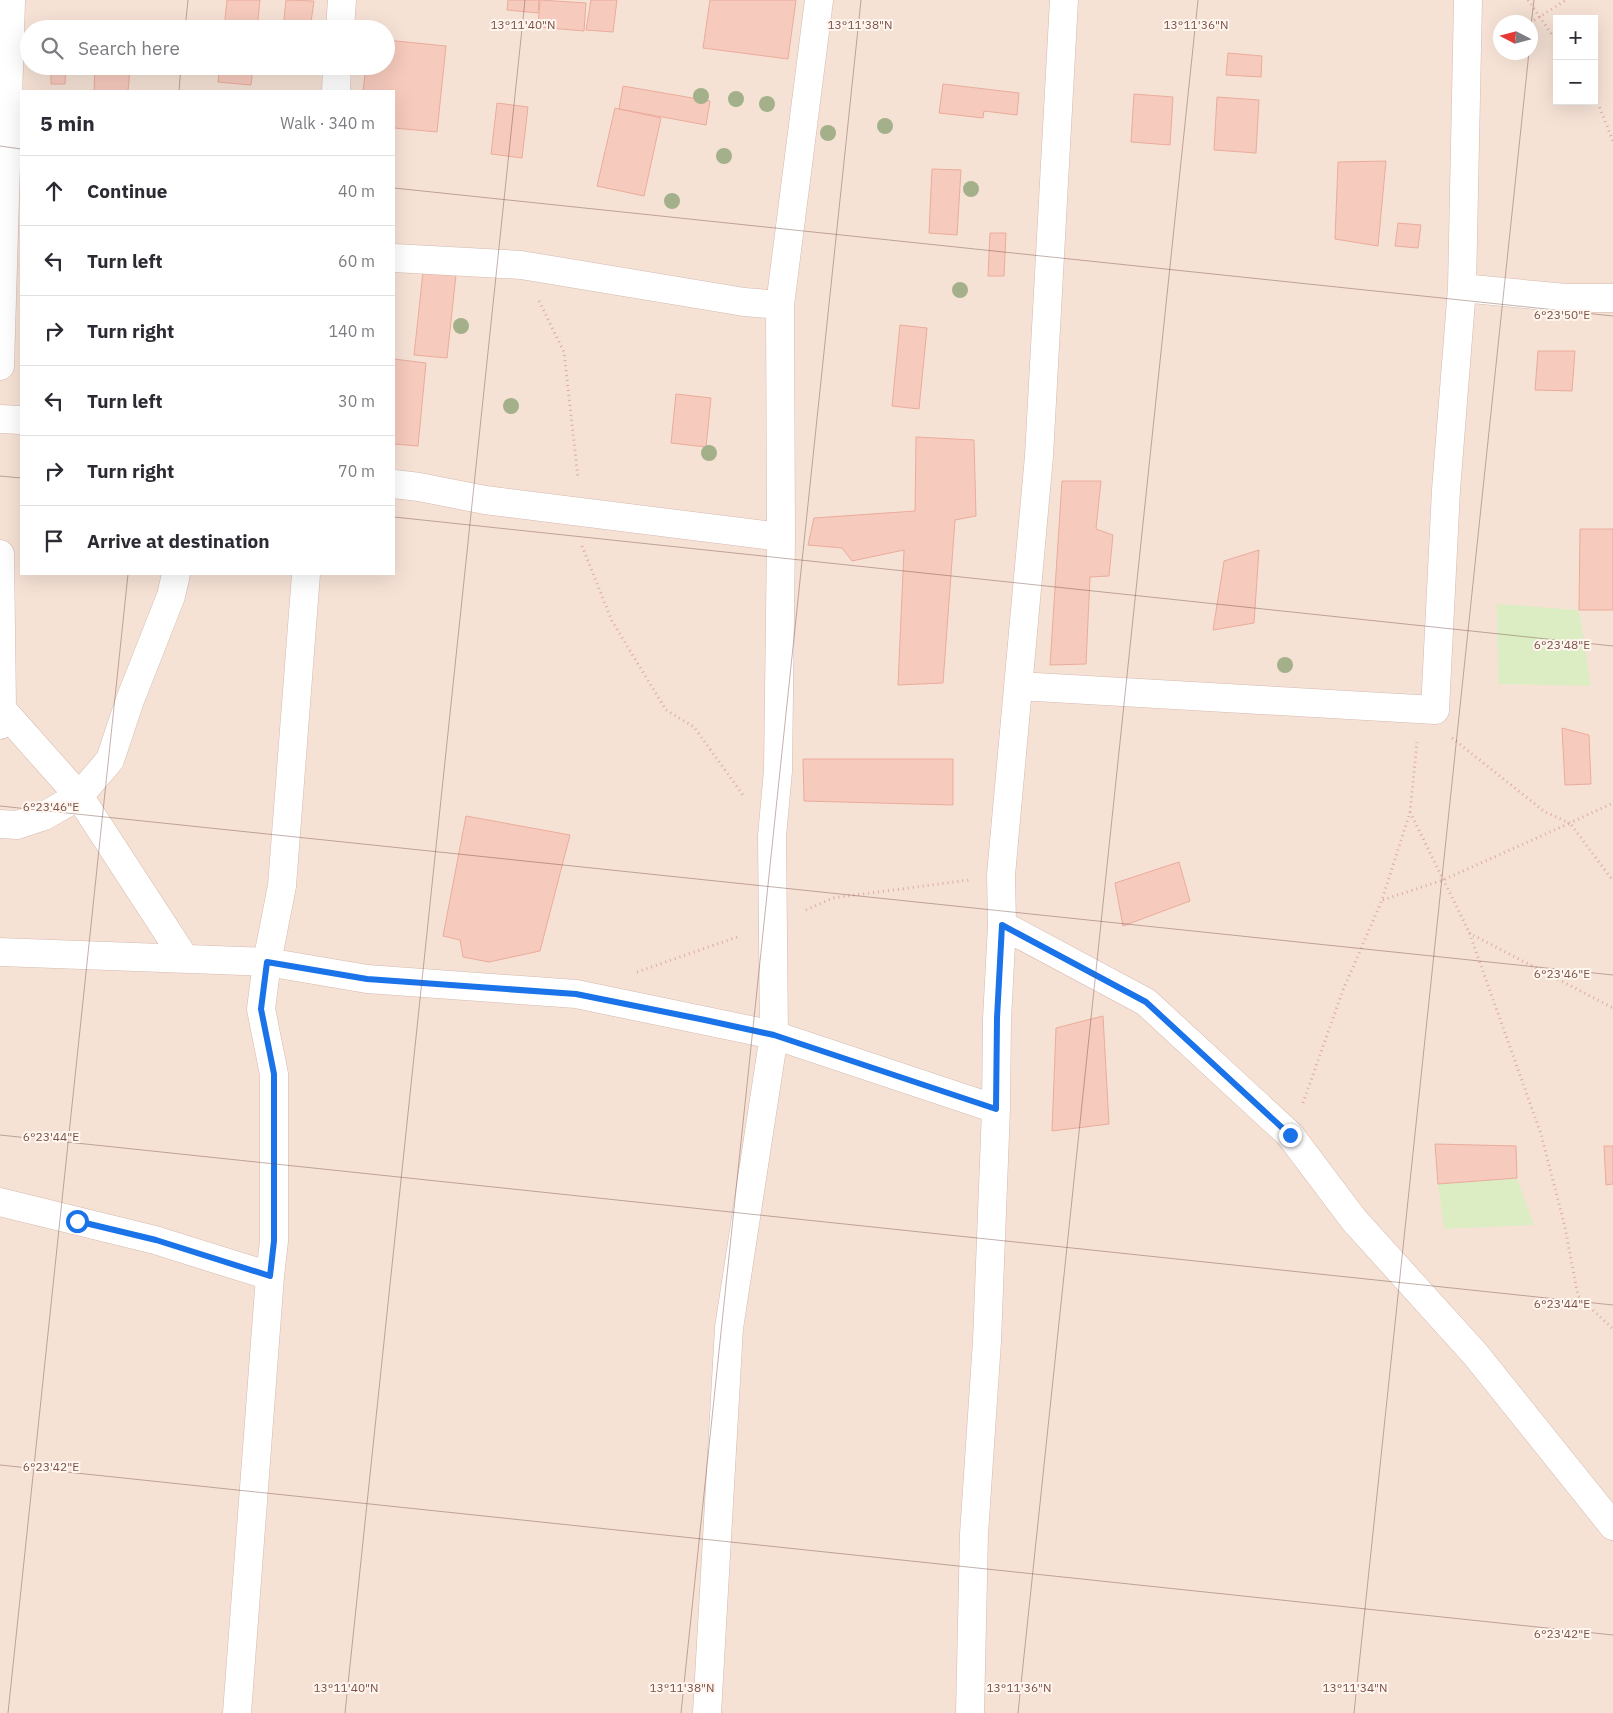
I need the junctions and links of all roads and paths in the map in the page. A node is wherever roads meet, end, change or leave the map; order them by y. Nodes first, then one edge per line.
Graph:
1 (11, 0) edge
2 (342, 0) edge
3 (819, 0) edge
4 (1064, 0) edge
5 (1468, 0) edge
6 (1528, 0) edge
7 (1566, 0) edge
8 (1539, 17) junction
9 (341, 20) edge
10 (1553, 36) edge
11 (337, 75) edge
12 (336, 90) edge
13 (1598, 105) edge
14 (1613, 141) edge
15 (395, 258) edge
16 (521, 265) junction
17 (1462, 288) junction
18 (1613, 298) edge
19 (780, 304) junction
20 (0, 366) edge
21 (0, 419) edge
22 (20, 420) edge
23 (395, 484) edge
24 (568, 510) junction
25 (781, 537) junction
26 (0, 554) edge
27 (176, 575) edge
28 (306, 575) edge
29 (1018, 686) junction
30 (1421, 709) junction
31 (1, 714) edge
32 (1452, 740) dead end
33 (79, 796) junction
34 (1613, 802) edge
35 (1410, 812) junction
36 (1570, 823) junction
37 (0, 824) edge
38 (772, 836) junction
39 (1443, 880) junction
40 (1613, 882) edge
41 (1382, 900) junction
42 (1002, 925) junction
43 (1469, 932) junction
44 (0, 952) edge
45 (185, 959) junction
46 (267, 962) junction
47 (1613, 1008) edge
48 (774, 1035) junction
49 (996, 1109) junction
50 (1290, 1135) junction
51 (0, 1202) edge
52 (270, 1276) junction
53 (1613, 1329) edge
54 (1613, 1526) edge
55 (237, 1713) edge
56 (707, 1713) edge
57 (970, 1713) edge

1 - 20 street
2 - 9 street
3 - 19 street
4 - 29 street
5 - 17 street
6 - 8 path
7 - 8 path
8 - 10 path
11 - 12 street
13 - 14 path
15 - 16 street
16 - 19 street
16 - 24 path
17 - 18 street
17 - 30 street
19 - 25 street
21 - 22 street
23 - 24 street
24 - 25 street
24 - 38 path
25 - 38 street
26 - 31 street
27 - 33 street
28 - 46 street
29 - 30 street
29 - 42 street
30 - 35 path
31 - 33 street
32 - 36 path
33 - 37 street
33 - 45 street
34 - 36 path
35 - 39 path
35 - 41 path
36 - 39 path
36 - 40 path
38 - 48 street
39 - 41 path
39 - 43 path
41 - 50 path
42 - 49 street
42 - 50 street
43 - 47 path
43 - 53 path
44 - 45 street
45 - 46 street
46 - 48 street
46 - 52 street
48 - 49 street
48 - 56 street
49 - 57 street
50 - 54 street
51 - 52 street
52 - 55 street

